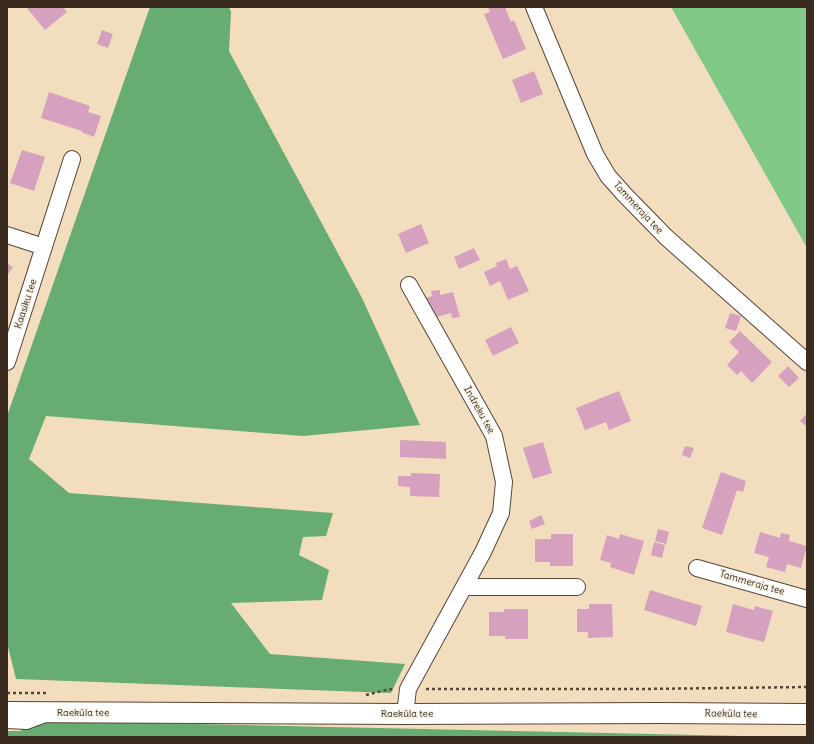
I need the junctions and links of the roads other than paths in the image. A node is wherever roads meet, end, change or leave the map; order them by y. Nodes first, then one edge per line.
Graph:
1 (534, 7) edge
2 (72, 158) dead end
3 (7, 235) edge
4 (44, 246) junction
5 (409, 285) dead end
6 (7, 362) edge
7 (807, 362) edge
8 (697, 568) dead end
9 (464, 587) junction
10 (577, 587) dead end
11 (807, 599) edge
12 (7, 712) edge
13 (64, 713) junction
14 (406, 714) junction
15 (807, 714) edge
16 (7, 724) edge

1 - 7 street, Tammeraja tee
2 - 4 street, Kaasiku tee
3 - 4 street
4 - 6 street, Kaasiku tee
5 - 9 street, Indreku tee
8 - 11 street, Tammeraja tee
9 - 10 street
9 - 14 street, Indreku tee
12 - 13 street, Raeküla tee
13 - 14 street, Raeküla tee
13 - 16 lane
14 - 15 street, Raeküla tee

